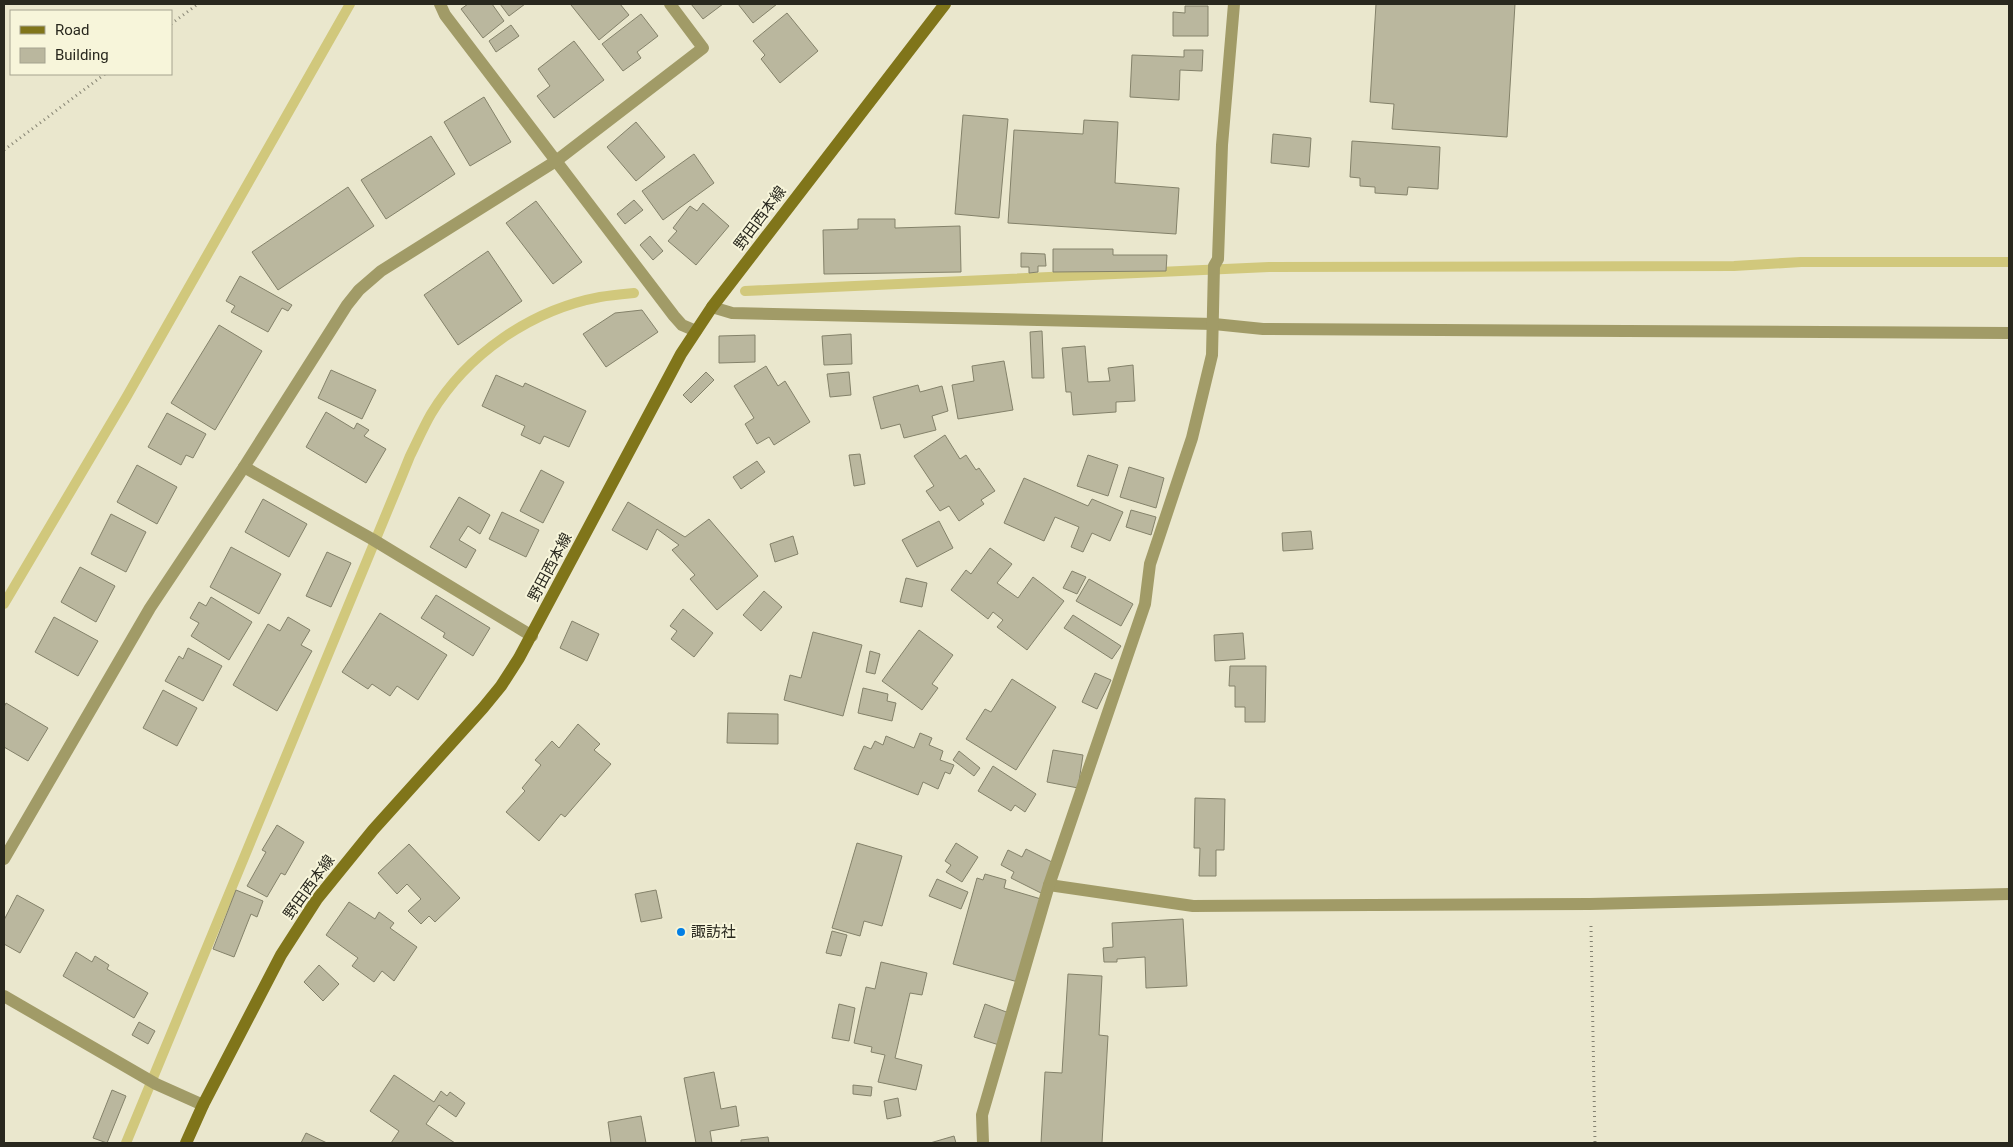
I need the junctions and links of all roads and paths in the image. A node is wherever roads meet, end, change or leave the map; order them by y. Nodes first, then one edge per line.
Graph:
1 (198, 4) edge
2 (440, 4) edge
3 (670, 4) edge
4 (945, 4) edge
5 (1234, 4) edge
6 (172, 23) edge
7 (104, 75) edge
8 (4, 150) edge
9 (556, 161) junction
10 (712, 307) junction
11 (1214, 324) junction
12 (696, 331) junction
13 (2009, 332) edge
14 (244, 467) junction
15 (532, 636) junction
16 (4, 859) edge
17 (1049, 885) junction
18 (2009, 894) edge
19 (1590, 904) junction
20 (4, 996) edge
21 (203, 1105) junction
22 (186, 1143) edge
23 (982, 1143) edge
24 (1594, 1143) edge

1 - 6 path
2 - 9 street
3 - 9 street
4 - 10 main road, 野田西本線
5 - 11 street
7 - 8 path
9 - 12 street
9 - 14 street
10 - 11 street
10 - 12 main road, 野田西本線
11 - 13 street
11 - 17 street
12 - 15 main road, 野田西本線
14 - 15 street
14 - 16 street
15 - 21 main road, 野田西本線
17 - 19 street
17 - 23 street
18 - 19 street
19 - 24 path
20 - 21 street
21 - 22 main road, 野田西本線

